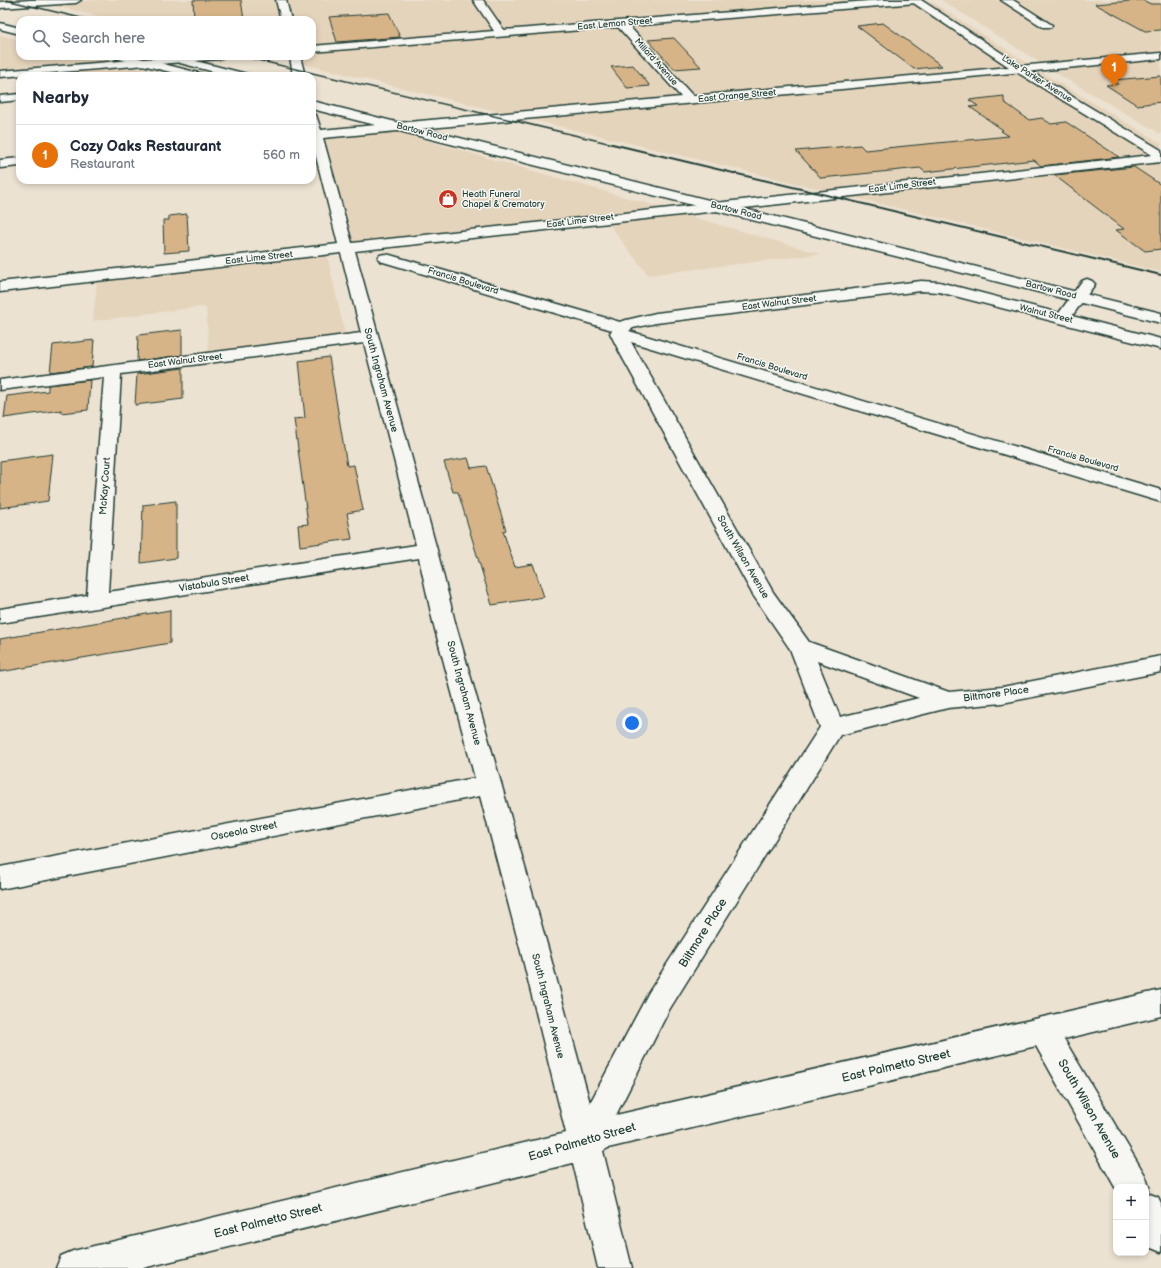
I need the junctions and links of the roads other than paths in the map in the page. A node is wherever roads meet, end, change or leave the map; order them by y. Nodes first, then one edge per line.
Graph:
1 (76, 0) edge
2 (281, 0) edge
3 (478, 0) edge
4 (915, 0) edge
5 (1006, 0) edge
6 (0, 5) edge
7 (285, 16) edge
8 (622, 24) junction
9 (1047, 25) dead end
10 (0, 26) edge
11 (16, 30) edge
12 (501, 34) junction
13 (316, 49) edge
14 (1161, 56) edge
15 (1028, 59) dead end
16 (134, 60) edge
17 (178, 60) joint
18 (296, 60) edge
19 (145, 63) junction
20 (1040, 67) junction
21 (1019, 69) junction
22 (60, 72) edge
23 (182, 72) edge
24 (227, 72) edge
25 (298, 72) edge
26 (0, 74) edge
27 (16, 74) edge
28 (1057, 77) dead end
29 (316, 94) edge
30 (16, 97) edge
31 (0, 99) edge
32 (690, 100) junction
33 (345, 101) dead end
34 (316, 106) edge
35 (404, 121) junction
36 (436, 123) junction
37 (473, 132) dead end
38 (316, 135) edge
39 (316, 142) edge
40 (1161, 156) edge
41 (16, 162) edge
42 (0, 164) edge
43 (716, 200) junction
44 (754, 202) junction
45 (790, 211) dead end
46 (875, 232) dead end
47 (906, 240) dead end
48 (347, 248) junction
49 (385, 258) dead end
50 (1072, 280) dead end
51 (0, 287) edge
52 (931, 287) joint
53 (1077, 297) junction
54 (1063, 318) junction
55 (1161, 318) edge
56 (623, 328) junction
57 (369, 337) junction
58 (1161, 344) edge
59 (113, 370) junction
60 (0, 385) edge
61 (1140, 482) junction
62 (1161, 482) edge
63 (1161, 496) edge
64 (427, 550) junction
65 (97, 601) junction
66 (0, 616) edge
67 (801, 647) junction
68 (1161, 664) edge
69 (948, 700) junction
70 (832, 728) junction
71 (488, 785) junction
72 (0, 878) edge
73 (1161, 1003) edge
74 (1044, 1032) junction
75 (585, 1144) junction
76 (1131, 1184) edge
77 (1149, 1214) edge
78 (1161, 1235) edge
79 (73, 1268) edge
80 (615, 1268) edge

1 - 6 street
2 - 7 street
3 - 12 street
4 - 8 street, East Lemon Street
4 - 21 street, Lake Parker Avenue
5 - 9 street
8 - 12 street, East Lemon Street
8 - 32 street, Millard Avenue
10 - 11 street
12 - 13 street, East Lemon Street
14 - 20 street, East Orange Street
15 - 20 street, Lake Parker Avenue
16 - 19 street
17 - 19 street
17 - 24 street
18 - 25 street
19 - 22 street
19 - 23 street
20 - 21 street, East Orange Street
20 - 28 street, Lake Parker Avenue
21 - 32 street, East Orange Street
21 - 40 street, Lake Parker Avenue
26 - 27 street
29 - 33 street
30 - 31 street
32 - 36 street, East Orange Street
34 - 35 street, Bartow Road
35 - 36 street, East Orange Street
35 - 38 street, East Orange Street
35 - 43 street, Bartow Road
36 - 37 street, Bartow Road
39 - 48 street, South Ingraham Avenue
40 - 44 street, East Lime Street
41 - 42 street
43 - 44 street, East Lime Street
43 - 48 street, East Lime Street
43 - 53 street, Bartow Road
44 - 45 street, Bartow Road
46 - 47 street
48 - 51 street, East Lime Street
48 - 57 street, South Ingraham Avenue
49 - 56 street, Francis Boulevard
50 - 53 street, Bartow Road
52 - 54 street, Walnut Street
52 - 56 street, East Walnut Street
53 - 54 street
53 - 55 street, Bartow Road
54 - 58 street, Walnut Street
56 - 61 street, Francis Boulevard
56 - 67 street, South Wilson Avenue
57 - 59 street, East Walnut Street
57 - 64 street, South Ingraham Avenue
59 - 60 street, East Walnut Street
59 - 65 street, McKay Court
61 - 62 street, Francis Boulevard
61 - 63 street, Francis Boulevard
64 - 65 street, Vistabula Street
64 - 71 street, South Ingraham Avenue
65 - 66 street, Vistabula Street
67 - 69 street
67 - 70 street
68 - 69 street, Biltmore Place
69 - 70 street, Biltmore Place
70 - 75 street, Biltmore Place
71 - 72 street, Osceola Street
71 - 75 street, South Ingraham Avenue
73 - 74 street, East Palmetto Street
74 - 75 street, East Palmetto Street
74 - 76 street, South Wilson Avenue
75 - 79 street, East Palmetto Street
75 - 80 street, South Ingraham Avenue
77 - 78 street

